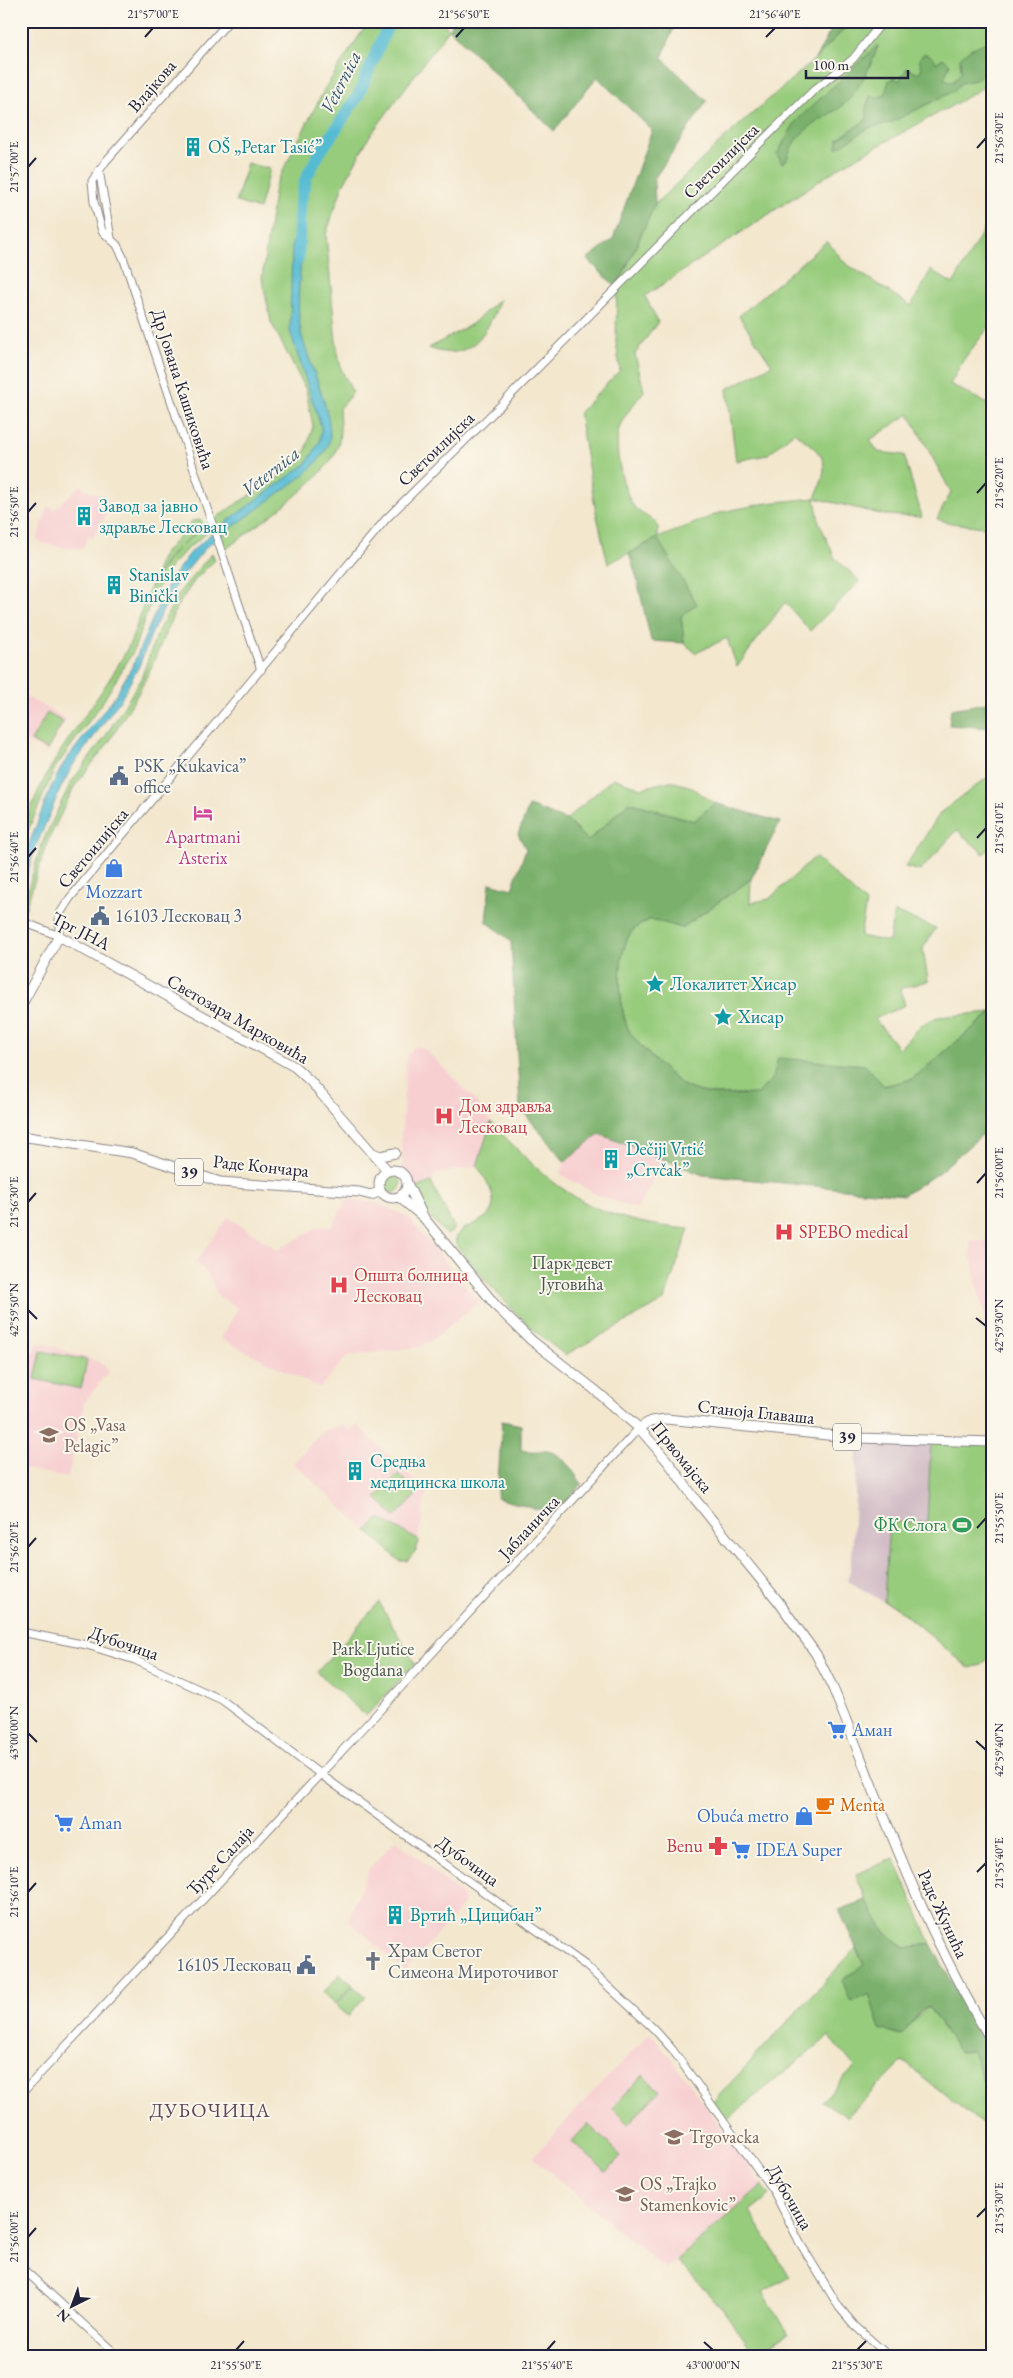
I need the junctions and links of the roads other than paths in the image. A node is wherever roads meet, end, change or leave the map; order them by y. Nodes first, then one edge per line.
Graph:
1 (229, 21) edge
2 (883, 21) edge
3 (99, 170) junction
4 (111, 238) junction
5 (261, 670) junction
6 (21, 921) edge
7 (59, 936) junction
8 (124, 972) joint
9 (21, 1006) edge
10 (21, 1136) edge
11 (370, 1151) junction
12 (395, 1153) dead end
13 (388, 1171) junction
14 (407, 1183) junction
15 (381, 1191) junction
16 (399, 1197) junction
17 (424, 1218) junction
18 (639, 1428) junction
19 (992, 1442) edge
20 (21, 1632) edge
21 (440, 1645) joint
22 (320, 1774) junction
23 (875, 1796) joint
24 (992, 2041) edge
25 (21, 2094) edge
26 (21, 2267) edge
27 (118, 2357) edge
28 (890, 2357) edge

1 - 3 street, Влајкова
2 - 5 street, Светоилијска
3 - 4 street
3 - 4 street, Др Јована Кашиковића
4 - 5 street, Др Јована Кашиковића
5 - 7 street, Светоилијска
6 - 7 street, Трг ЈНА
7 - 8 main road, Трг ЈНА
7 - 9 main road
8 - 11 main road, Светозара Марковића
10 - 15 main road, Раде Кончара / 39
11 - 12 main road
11 - 13 main road, Светозара Марковића
13 - 14 main road
13 - 15 main road
14 - 16 main road
14 - 17 main road, Првомајска
15 - 16 main road
16 - 17 main road
17 - 18 main road, Првомајска
18 - 19 main road, Станоја Главаша / 39
18 - 21 street, Јабланичка
18 - 23 main road, Првомајска
20 - 22 street, Дубочица
21 - 22 street, Ђуре Салаја
22 - 25 street, Ђуре Салаја
22 - 28 street, Дубочица
23 - 24 main road, Раде Жунића
26 - 27 street

